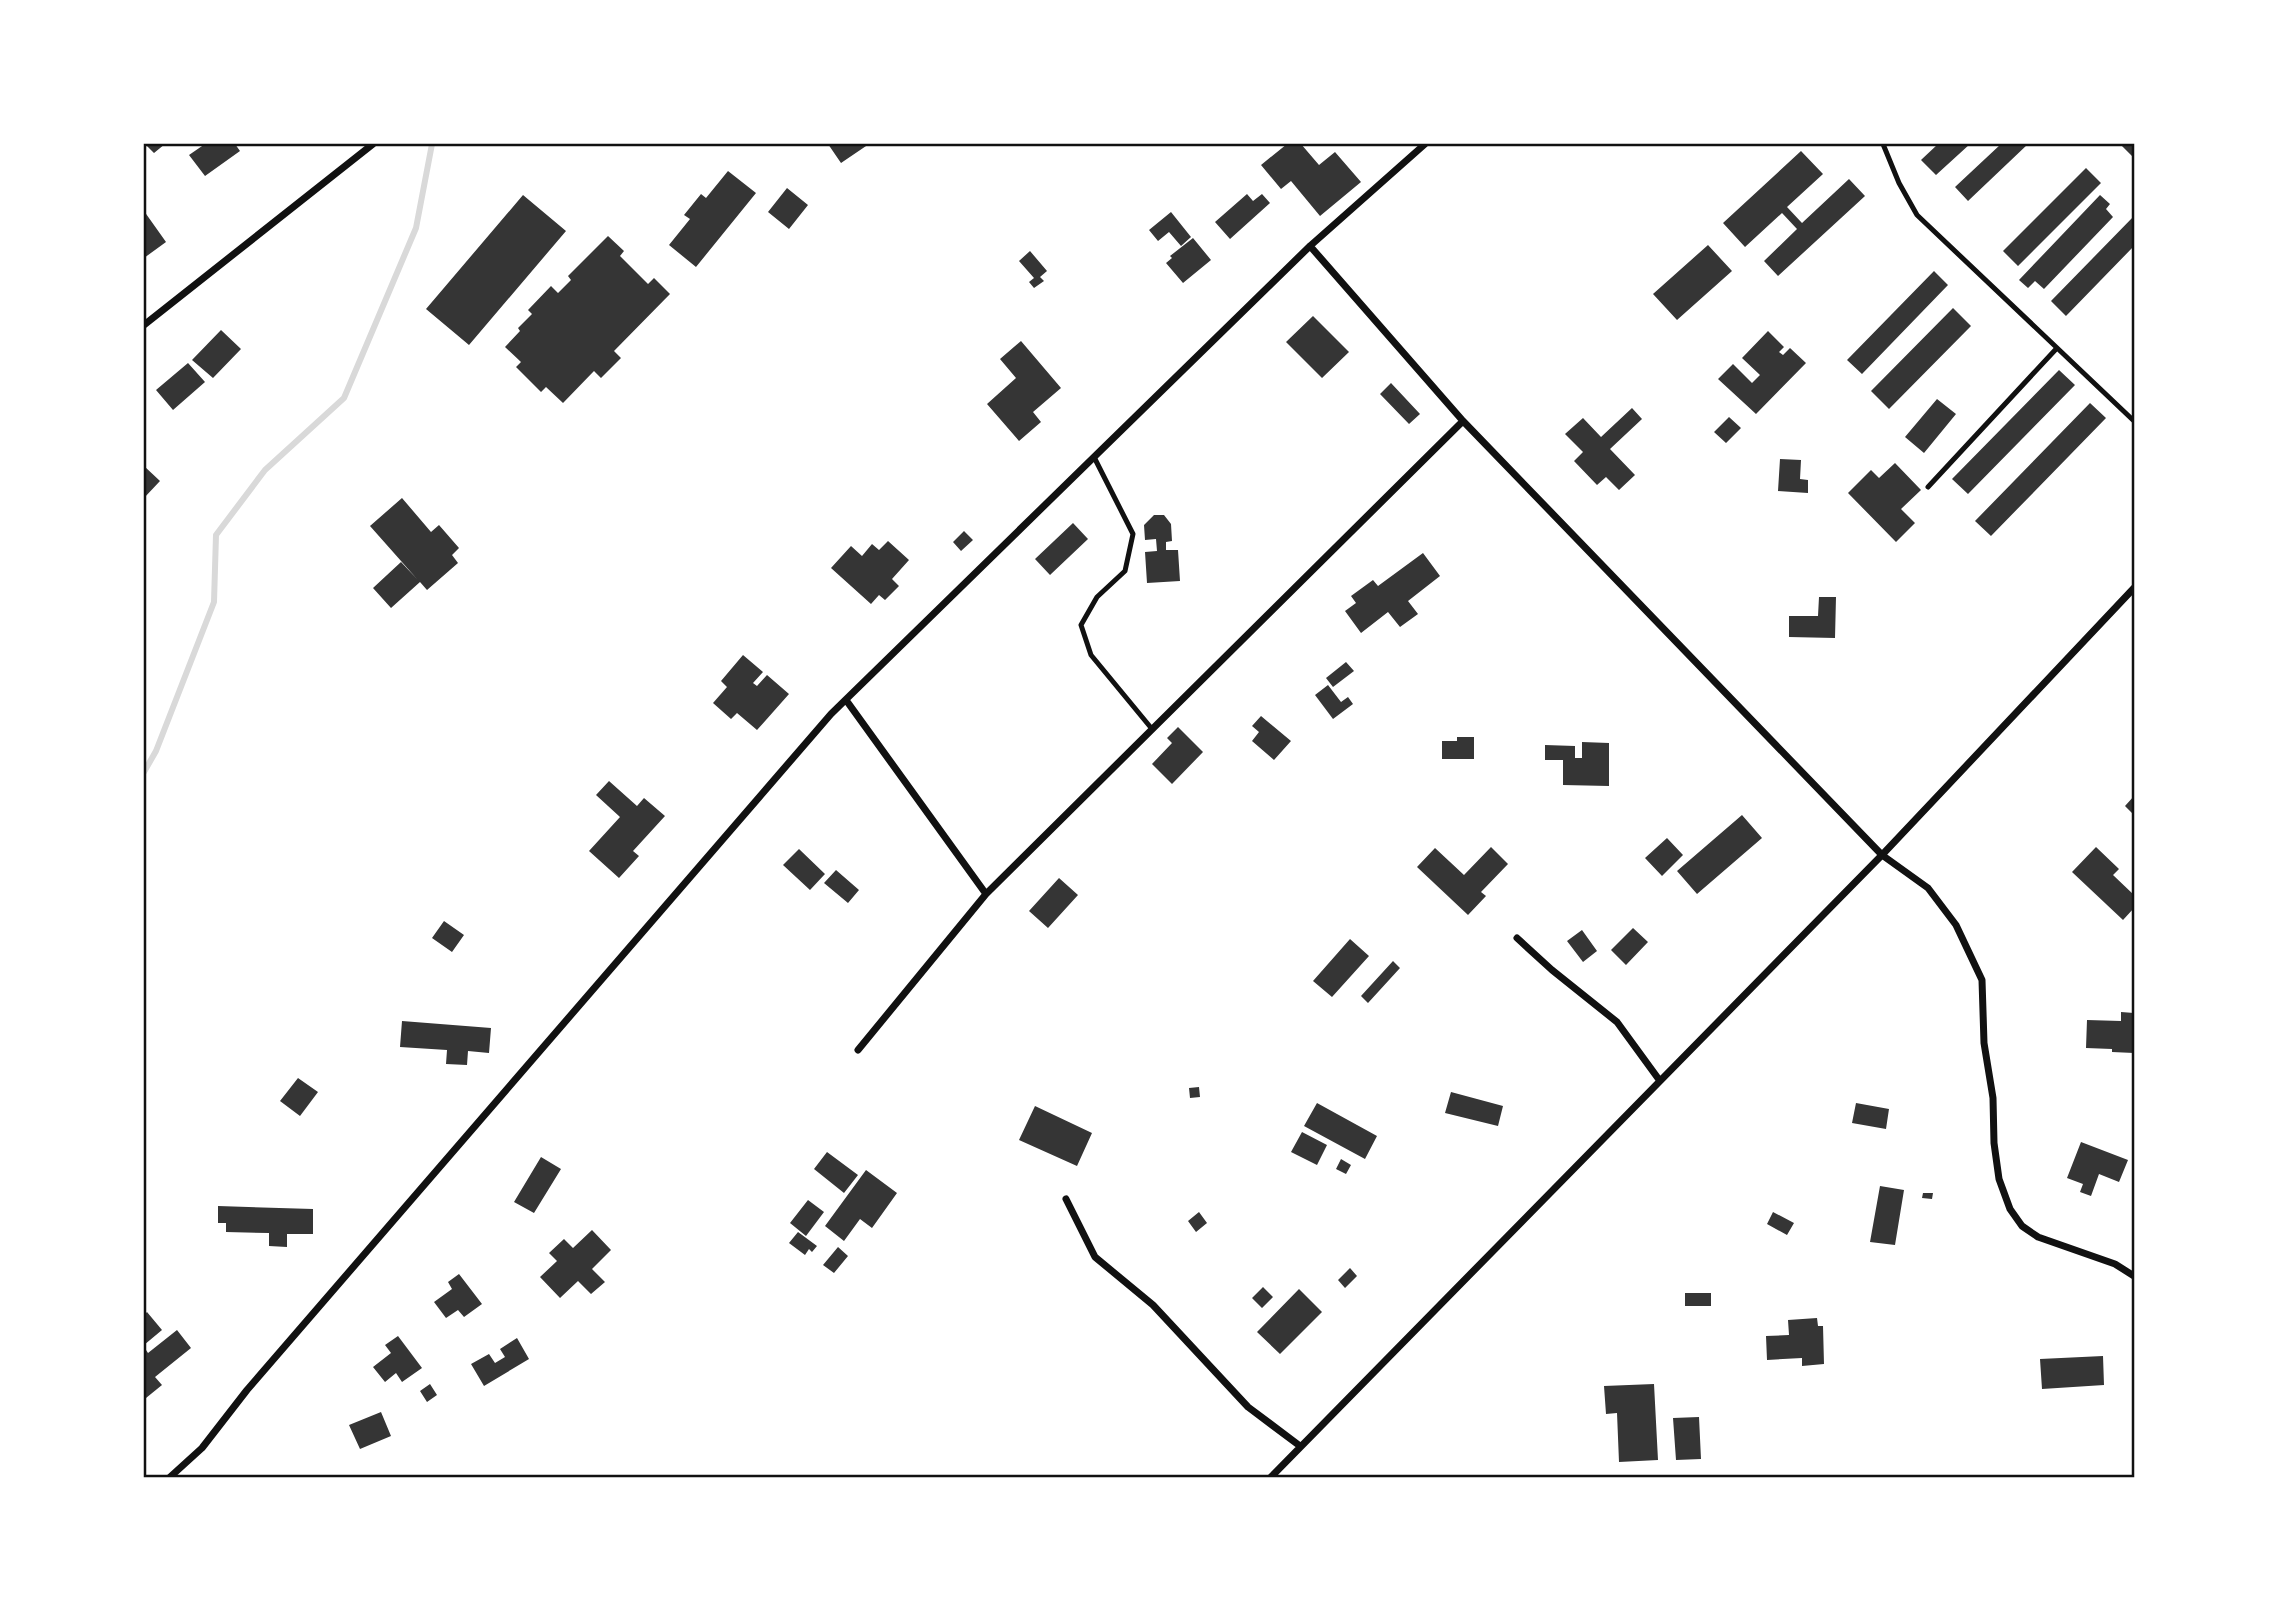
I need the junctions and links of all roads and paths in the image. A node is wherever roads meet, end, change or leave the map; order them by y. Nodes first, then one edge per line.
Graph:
1 (373, 144) edge
2 (1425, 144) edge
3 (1883, 144) edge
4 (1310, 246) junction
5 (144, 325) edge
6 (2057, 348) junction
7 (1463, 421) junction
8 (2134, 421) edge
9 (1094, 457) junction
10 (1928, 487) dead end
11 (2134, 588) edge
12 (846, 700) junction
13 (1152, 729) junction
14 (1882, 855) junction
15 (986, 894) junction
16 (1517, 938) dead end
17 (858, 1049) dead end
18 (1660, 1081) junction
19 (1066, 1199) dead end
20 (2134, 1276) edge
21 (1300, 1446) junction
22 (169, 1478) edge
23 (1270, 1478) edge

1 - 5 street
2 - 4 street
3 - 6 lane
4 - 7 street
4 - 9 street
6 - 8 lane
6 - 10 lane
7 - 13 street
7 - 14 street
9 - 12 street
9 - 13 lane
11 - 14 street
12 - 15 street
12 - 22 street
13 - 15 street
14 - 18 street
14 - 20 street
15 - 17 street
16 - 18 street
18 - 21 street
19 - 21 street
21 - 23 street

